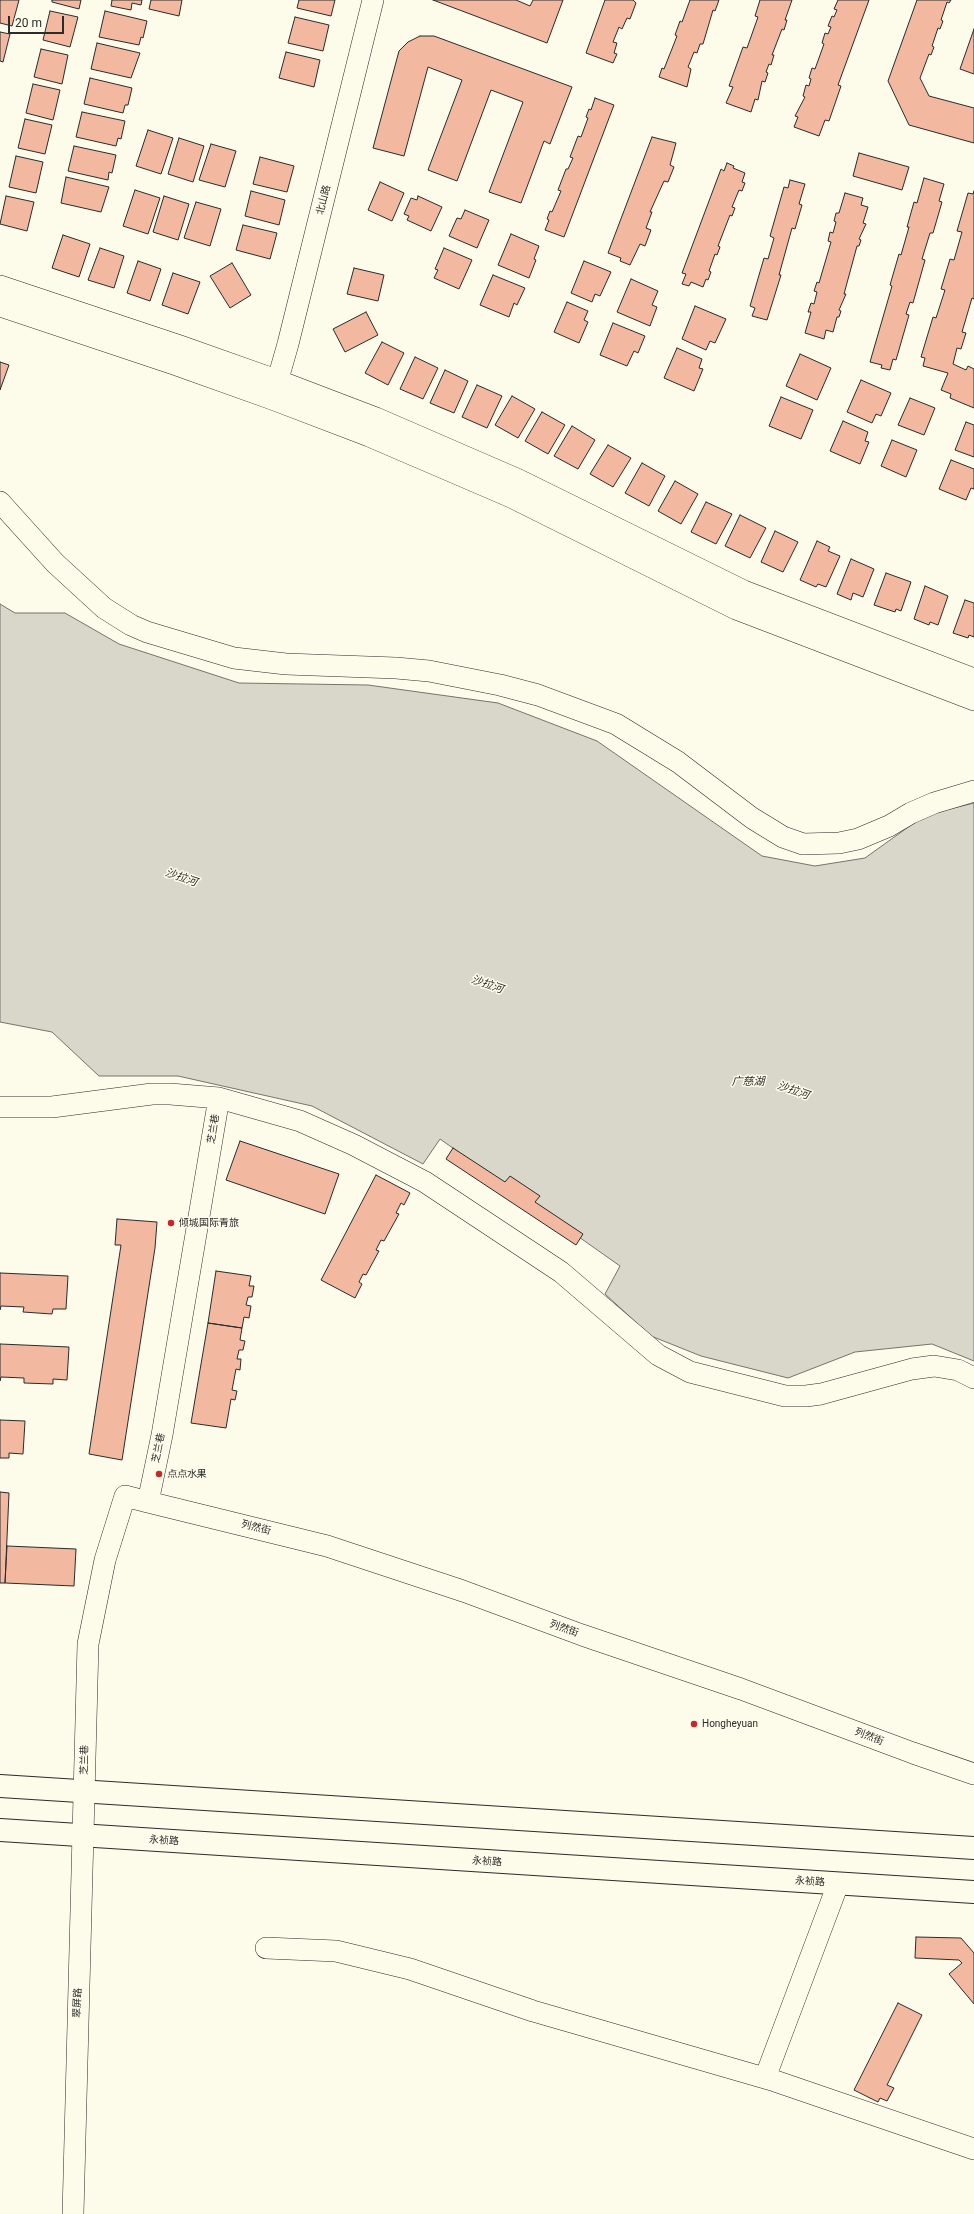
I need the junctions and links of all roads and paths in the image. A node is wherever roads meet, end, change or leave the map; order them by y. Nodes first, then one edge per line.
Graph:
1 (373, 0) edge
2 (0, 286) edge
3 (0, 306) edge
4 (275, 389) junction
5 (0, 502) edge
6 (974, 679) edge
7 (974, 700) edge
8 (974, 791) edge
9 (219, 1098) junction
10 (0, 1107) edge
11 (974, 1378) edge
12 (148, 1502) junction
13 (974, 1774) edge
14 (0, 1786) edge
15 (85, 1791) junction
16 (0, 1830) edge
17 (83, 1836) junction
18 (974, 1848) edge
19 (838, 1884) junction
20 (974, 1892) edge
21 (266, 1948) dead end
22 (765, 2078) junction
23 (974, 2149) edge
24 (73, 2214) edge

1 - 4 street, 北山路
2 - 4 street
3 - 4 street
4 - 6 street
4 - 7 street
5 - 8 street
9 - 10 street
9 - 11 street
9 - 12 street, 芝兰巷
12 - 13 street, 列然街
12 - 15 street, 芝兰巷
14 - 15 main road
15 - 17 street, 翠屏路
15 - 18 main road
16 - 17 main road, 永祯路
17 - 19 main road, 永祯路
17 - 24 street, 翠屏路
19 - 20 main road, 永祯路
19 - 22 street
21 - 22 street
22 - 23 street

